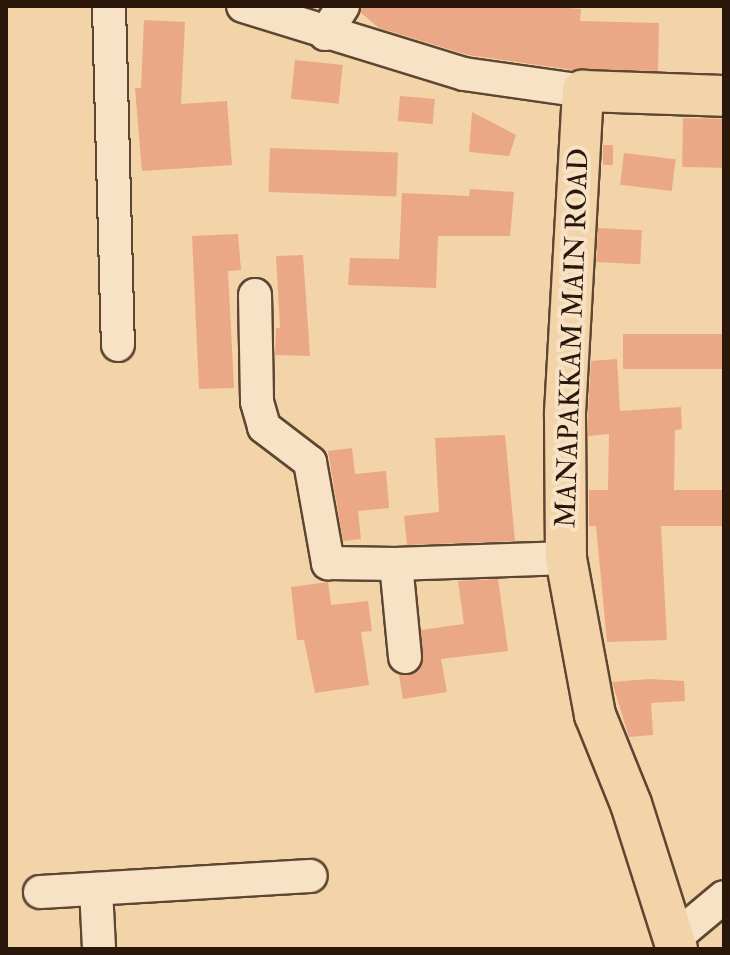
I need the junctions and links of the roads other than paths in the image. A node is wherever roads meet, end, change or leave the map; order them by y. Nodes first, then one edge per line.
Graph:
1 (109, 6) edge
2 (243, 6) edge
3 (343, 6) edge
4 (325, 34) junction
5 (583, 91) junction
6 (724, 96) edge
7 (255, 295) dead end
8 (118, 345) dead end
9 (566, 558) junction
10 (396, 564) junction
11 (405, 657) dead end
12 (311, 876) dead end
13 (96, 889) junction
14 (40, 892) dead end
15 (724, 897) edge
16 (676, 943) edge
17 (99, 949) edge

1 - 8 street
2 - 4 street
3 - 4 street
4 - 5 street
5 - 6 main road
5 - 9 main road, MANAPAKKAM MAIN ROAD
7 - 10 street
9 - 10 street
9 - 16 main road, MANAPAKKAM MAIN ROAD
10 - 11 street
12 - 13 street
13 - 14 street
13 - 17 street
15 - 16 street

